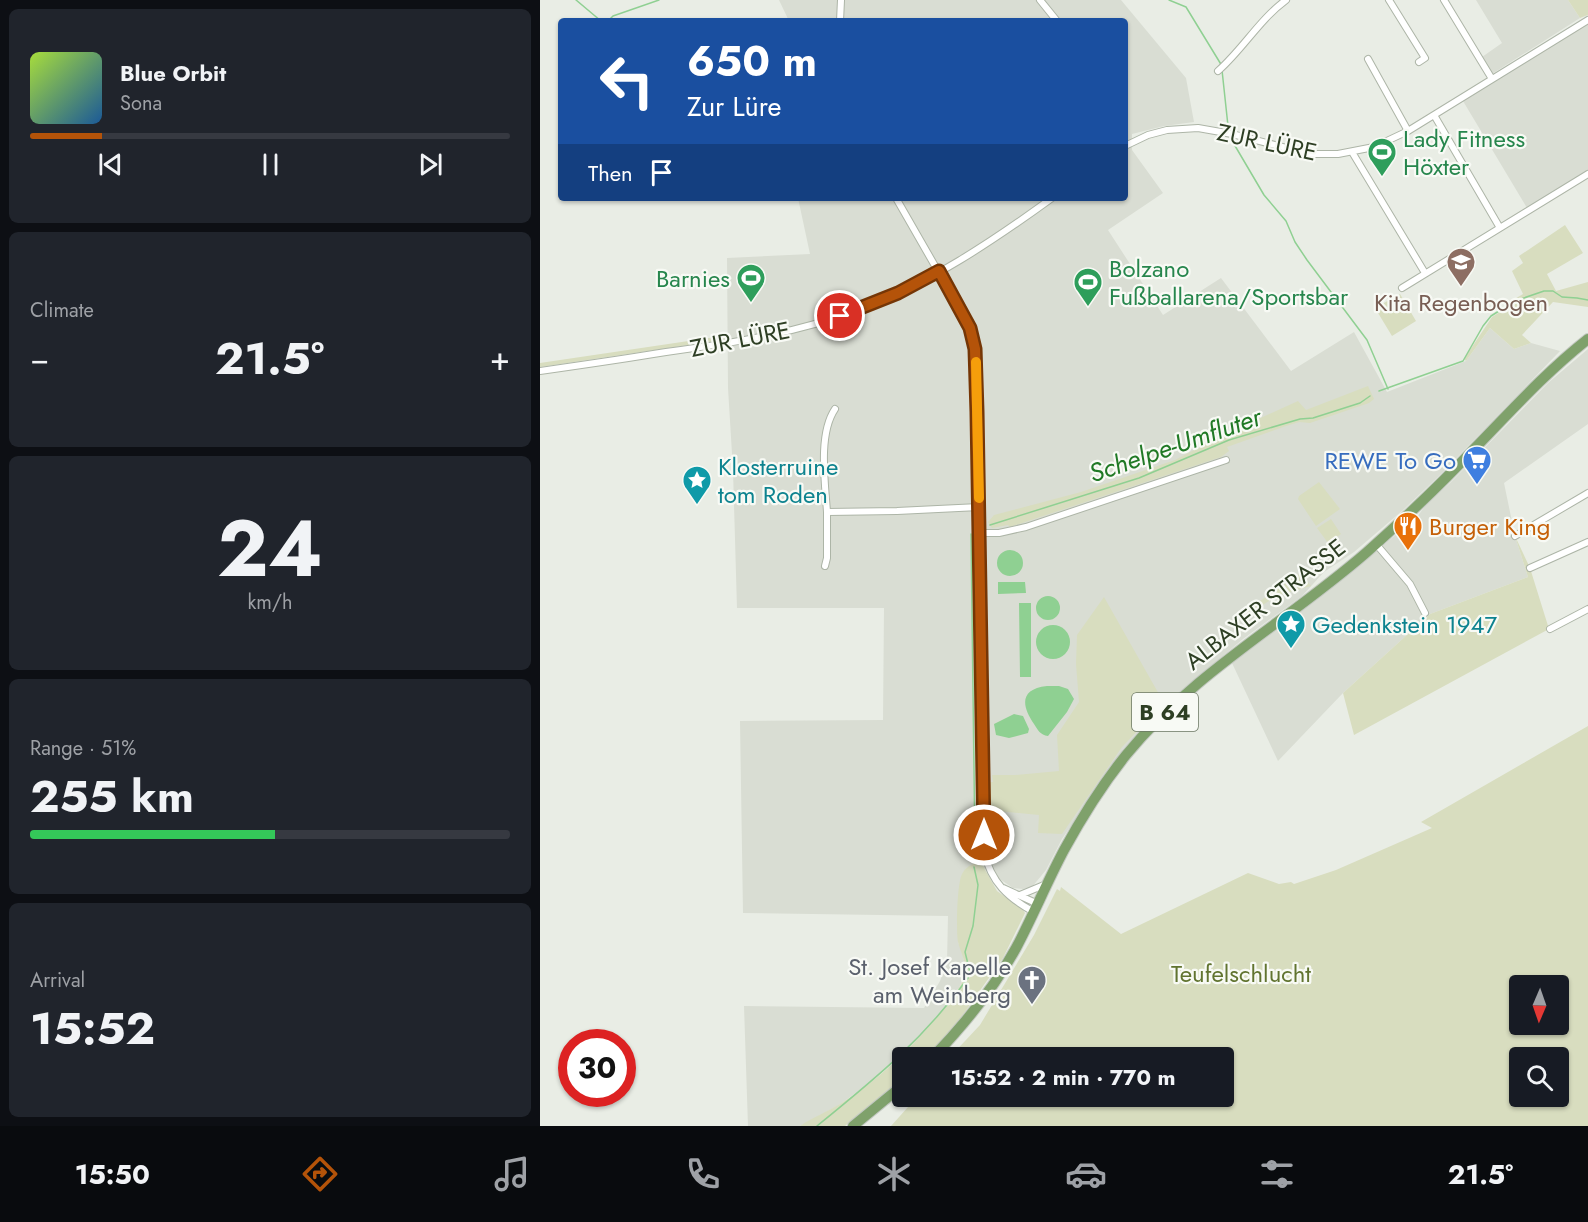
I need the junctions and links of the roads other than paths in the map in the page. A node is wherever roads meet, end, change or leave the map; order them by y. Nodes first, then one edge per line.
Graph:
1 (841, 0) edge
2 (1040, 0) edge
3 (1286, 0) edge
4 (1389, 0) edge
5 (1444, 0) edge
6 (840, 18) edge
7 (1055, 18) edge
8 (1588, 20) edge
9 (1368, 59) dead end
10 (1419, 62) dead end
11 (1218, 71) dead end
12 (1492, 79) junction
13 (1434, 115) junction
14 (1408, 131) junction
15 (1128, 144) edge
16 (1352, 152) junction
17 (1588, 174) edge
18 (898, 201) edge
19 (1048, 201) edge
20 (1500, 228) junction
21 (939, 271) junction
22 (1425, 273) junction
23 (1402, 288) dead end
24 (1588, 339) edge
25 (540, 371) edge
26 (835, 409) dead end
27 (1226, 460) dead end
28 (1588, 493) edge
29 (979, 507) junction
30 (827, 512) junction
31 (980, 533) junction
32 (1515, 536) dead end
33 (1588, 542) edge
34 (1376, 544) junction
35 (825, 566) dead end
36 (1530, 568) dead end
37 (1588, 609) edge
38 (1425, 613) dead end
39 (1550, 629) dead end
40 (1049, 881) junction
41 (997, 884) junction
42 (1019, 896) junction
43 (1036, 908) junction
44 (942, 1047) edge
45 (892, 1094) edge
46 (853, 1126) edge

1 - 6 street
2 - 7 street
3 - 11 street
4 - 10 street
5 - 12 street
8 - 12 street, ZUR LÜRE
9 - 14 street
12 - 13 street, ZUR LÜRE
13 - 14 street, ZUR LÜRE
13 - 20 street
14 - 16 street, ZUR LÜRE
15 - 16 street, ZUR LÜRE
16 - 22 street
17 - 20 street
18 - 21 street
19 - 21 street, ZUR LÜRE
20 - 22 street
21 - 25 street, ZUR LÜRE
21 - 29 street
22 - 23 street
24 - 34 main road, ALBAXER STRASSE / B 64
26 - 30 street
27 - 31 street
28 - 32 street
29 - 30 street
29 - 31 street
30 - 35 street
31 - 41 street
33 - 36 street
34 - 38 street
34 - 40 main road, ALBAXER STRASSE / B 64
37 - 39 street
40 - 42 street
40 - 43 main road, ALBAXER STRASSE / B 64
41 - 42 street
41 - 43 street
42 - 43 street
43 - 44 main road, ALBAXER STRASSE / B 64
45 - 46 main road

